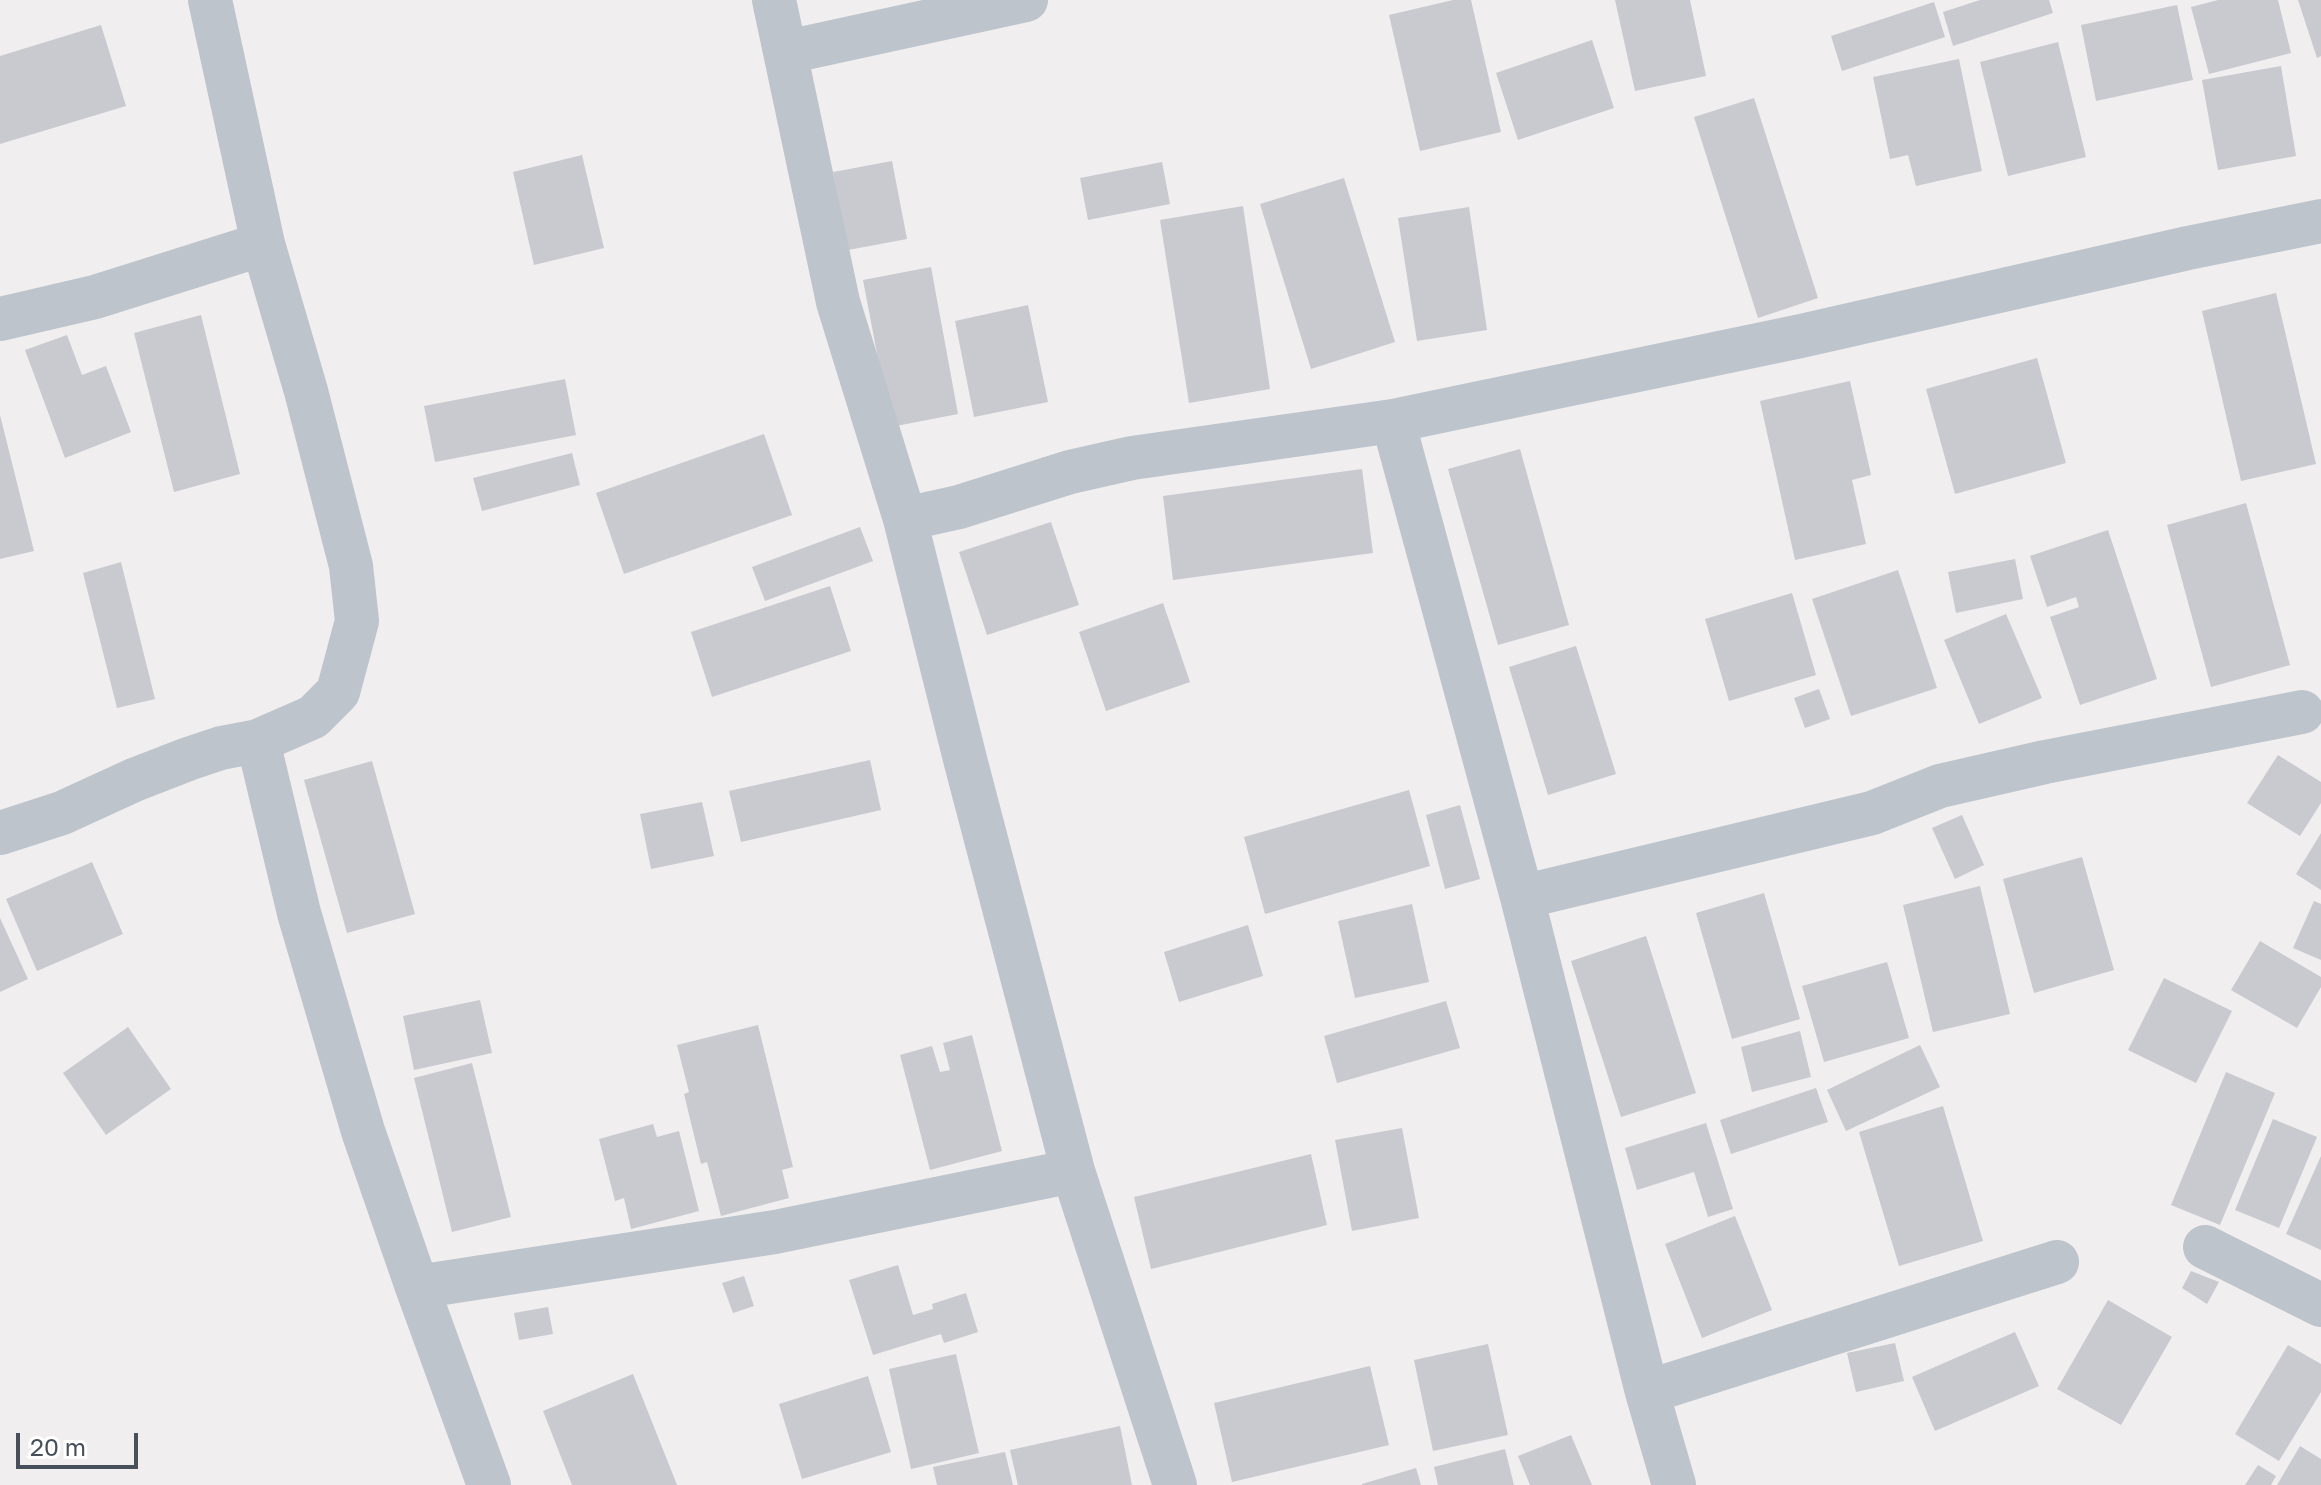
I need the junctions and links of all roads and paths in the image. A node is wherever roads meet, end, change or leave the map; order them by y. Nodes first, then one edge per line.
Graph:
1 (210, 0) edge
2 (774, 0) edge
3 (1026, 0) edge
4 (787, 52) junction
5 (2321, 221) edge
6 (263, 244) junction
7 (0, 319) edge
8 (1393, 421) junction
9 (905, 519) junction
10 (2302, 712) dead end
11 (258, 741) junction
12 (0, 833) edge
13 (1522, 897) junction
14 (1073, 1171) junction
15 (2205, 1247) dead end
16 (2057, 1262) dead end
17 (417, 1287) junction
18 (2321, 1305) edge
19 (1647, 1392) junction
20 (489, 1485) edge
21 (1175, 1485) edge
22 (1674, 1485) edge

1 - 6 street
2 - 4 street
3 - 4 street
4 - 9 street
5 - 8 street
6 - 7 street
6 - 11 street
8 - 9 street
8 - 13 street
9 - 14 street
10 - 13 street
11 - 12 street
11 - 17 street
13 - 19 street
14 - 17 street
14 - 21 street
15 - 18 street
16 - 19 street
17 - 20 street
19 - 22 street

